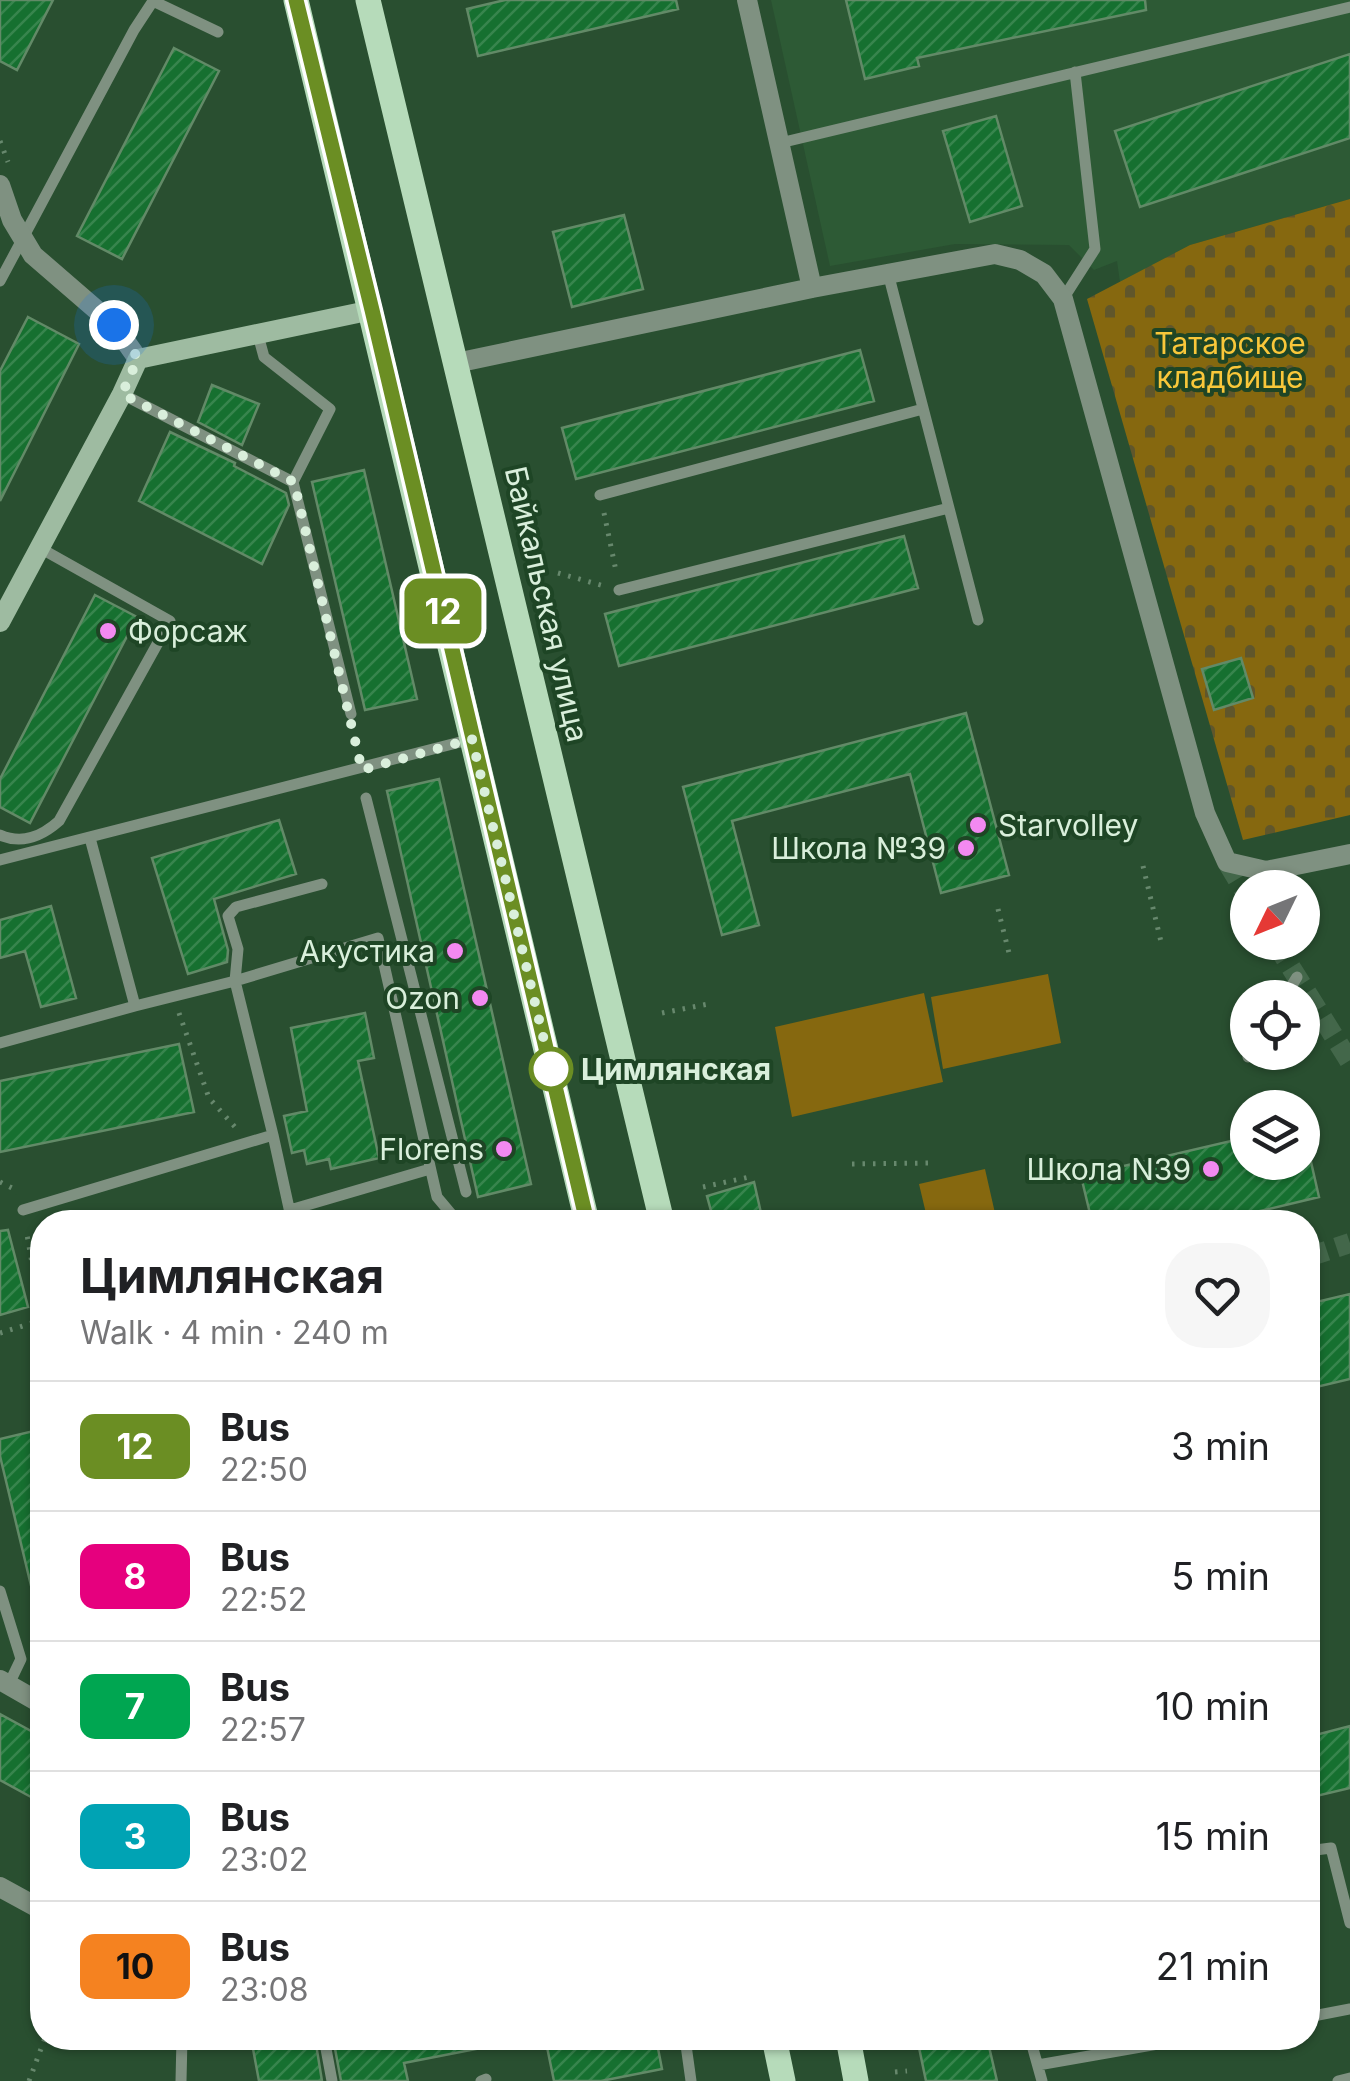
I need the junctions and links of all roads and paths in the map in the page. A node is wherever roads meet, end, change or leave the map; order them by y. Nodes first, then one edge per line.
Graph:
1 (296, 0) edge
2 (368, 0) edge
3 (747, 0) edge
4 (1350, 7) edge
5 (218, 32) dead end
6 (1076, 72) junction
7 (780, 143) junction
8 (0, 184) edge
9 (22, 237) junction
10 (888, 273) junction
11 (0, 281) edge
12 (812, 288) junction
13 (1063, 299) junction
14 (372, 310) junction
15 (258, 335) junction
16 (138, 358) junction
17 (456, 363) junction
18 (122, 394) junction
19 (923, 409) junction
20 (294, 482) junction
21 (600, 496) joint
22 (948, 508) junction
23 (40, 548) junction
24 (558, 572) dead end
25 (620, 590) junction
26 (2, 615) edge
27 (978, 620) dead end
28 (350, 714) dead end
29 (472, 739) junction
30 (366, 798) dead end
31 (0, 835) edge
32 (90, 838) junction
33 (1350, 854) edge
34 (0, 860) edge
35 (1144, 866) dead end
36 (322, 884) dead end
37 (998, 909) dead end
38 (1162, 946) dead end
39 (1010, 957) dead end
40 (1297, 977) dead end
41 (1295, 980) edge
42 (236, 981) junction
43 (171, 997) junction
44 (708, 1004) dead end
45 (135, 1006) junction
46 (662, 1014) dead end
47 (0, 1043) edge
48 (443, 1099) junction
49 (416, 1107) junction
50 (273, 1135) junction
51 (248, 1143) junction
52 (930, 1162) dead end
53 (852, 1164) dead end
54 (430, 1169) junction
55 (754, 1176) dead end
56 (0, 1182) edge
57 (703, 1187) dead end
58 (466, 1192) dead end
59 (23, 1210) junction
60 (290, 1210) edge
61 (309, 1210) edge
62 (448, 1210) edge
63 (584, 1210) edge
64 (659, 1210) edge
65 (30, 1251) edge
66 (30, 1324) edge
67 (0, 1333) edge
68 (0, 1591) edge
69 (5, 1682) edge
70 (30, 1697) edge
71 (1320, 1849) edge
72 (0, 1887) edge
73 (30, 1903) edge
74 (1350, 1923) edge
75 (1350, 2009) edge
76 (1320, 2014) edge
77 (41, 2050) edge
78 (182, 2050) edge
79 (326, 2050) edge
80 (687, 2050) edge
81 (776, 2050) edge
82 (850, 2050) edge
83 (1033, 2050) edge
84 (1126, 2050) edge
85 (1038, 2066) junction
86 (907, 2071) dead end
87 (895, 2072) dead end
88 (1350, 2078) edge
89 (29, 2081) edge
90 (181, 2081) edge
91 (332, 2081) edge
92 (692, 2081) edge
93 (782, 2081) edge
94 (856, 2081) edge
95 (1042, 2081) edge
96 (1338, 2081) edge

1 - 14 main road
2 - 17 main road, Байкальская улица
3 - 7 street
4 - 6 lane
5 - 9 lane
6 - 7 lane
6 - 13 lane
7 - 12 street
8 - 9 street
9 - 11 lane
9 - 16 street
10 - 12 street
10 - 13 street
10 - 19 lane
12 - 17 street
13 - 33 street
14 - 15 street
14 - 29 main road
15 - 16 street
15 - 20 lane
16 - 18 street
17 - 64 main road, Байкальская улица
18 - 20 lane
18 - 23 street
19 - 21 lane
19 - 22 lane
20 - 28 lane
21 - 25 path
22 - 25 lane
22 - 27 lane
23 - 26 street
23 - 31 lane
24 - 25 path
29 - 32 lane
29 - 63 main road
30 - 48 lane
32 - 34 lane
32 - 45 lane
35 - 38 path
36 - 42 lane
37 - 39 path
40 - 41 lane
42 - 43 lane
42 - 49 lane
42 - 50 lane
43 - 45 lane
43 - 51 path
44 - 46 path
45 - 47 lane
48 - 49 lane
48 - 58 lane
49 - 54 lane
50 - 51 lane
50 - 60 lane
51 - 59 lane
52 - 53 path
54 - 61 lane
54 - 62 lane
55 - 57 path
56 - 59 path
59 - 65 path
66 - 67 path
68 - 69 lane
69 - 70 street
71 - 74 lane
72 - 73 street
75 - 76 lane
77 - 89 path
78 - 90 lane
79 - 91 lane
80 - 92 lane
81 - 93 main road
82 - 94 main road
83 - 85 lane
84 - 85 lane
85 - 95 lane
86 - 87 path
88 - 96 lane

